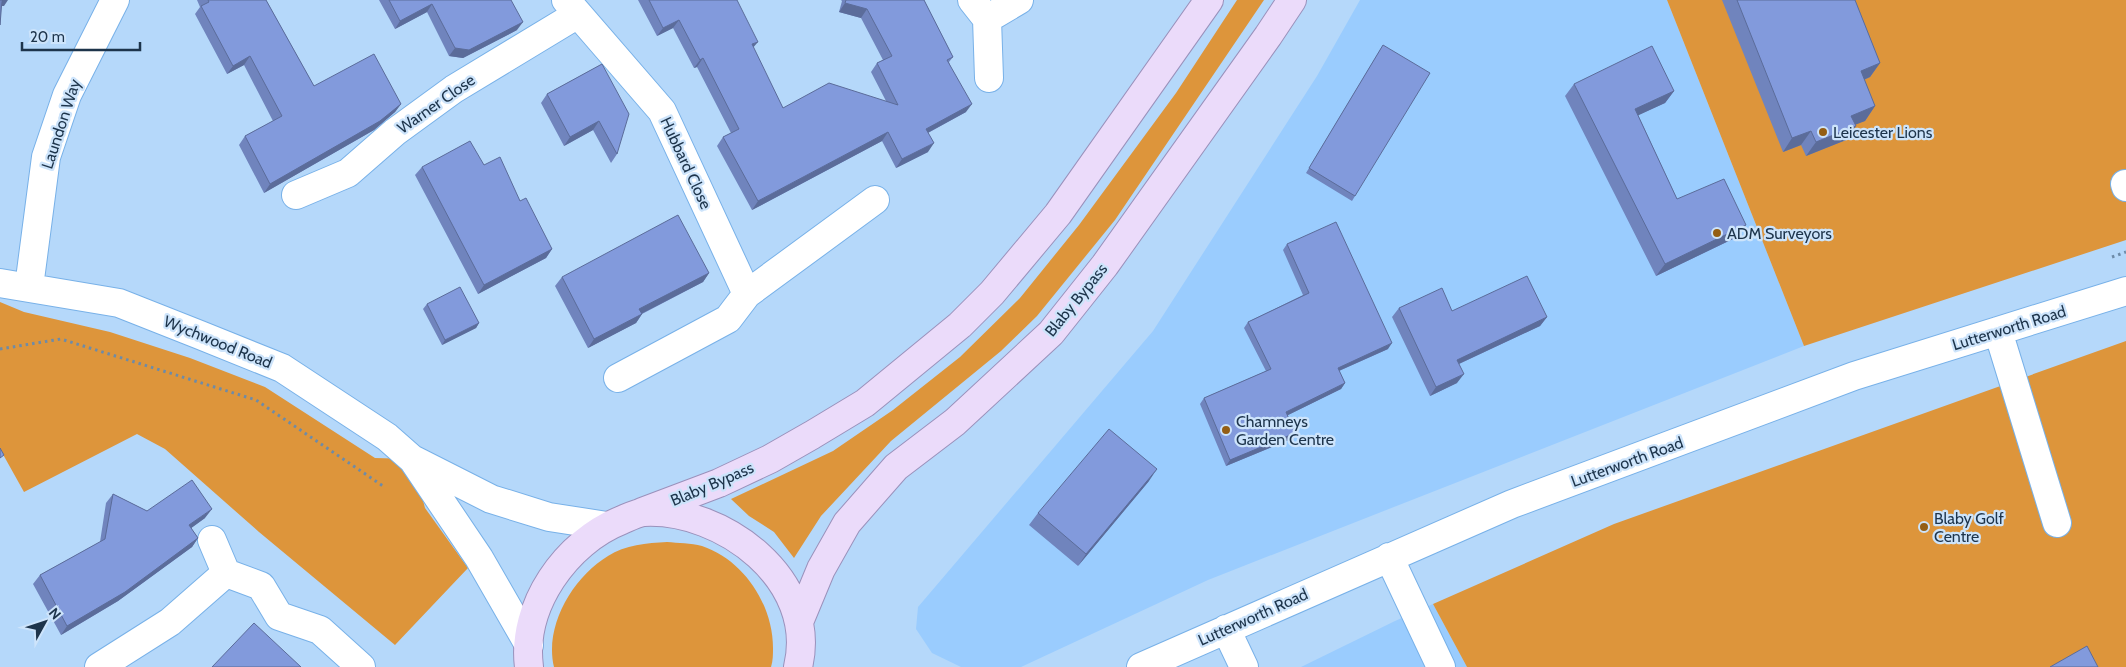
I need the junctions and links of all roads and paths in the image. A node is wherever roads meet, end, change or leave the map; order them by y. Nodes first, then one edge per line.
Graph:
1 (115, 0) edge
2 (1019, 0) edge
3 (1209, 0) edge
4 (1292, 0) edge
5 (572, 7) edge
6 (979, 9) edge
7 (989, 78) dead end
8 (296, 195) dead end
9 (875, 200) dead end
10 (0, 283) edge
11 (29, 286) junction
12 (2126, 292) edge
13 (747, 294) junction
14 (1998, 331) junction
15 (0, 349) edge
16 (618, 378) dead end
17 (412, 459) junction
18 (383, 486) dead end
19 (642, 512) junction
20 (2057, 523) dead end
21 (607, 526) junction
22 (212, 540) dead end
23 (1389, 557) junction
24 (226, 573) junction
25 (1226, 629) junction
26 (802, 651) edge
27 (529, 656) edge
28 (99, 667) edge
29 (361, 667) edge
30 (1141, 667) edge
31 (1244, 667) edge
32 (1440, 667) edge

1 - 11 street, Laundon Way
2 - 6 street
3 - 19 main road, Blaby Bypass
4 - 26 main road, Blaby Bypass
5 - 8 street, Warner Close
5 - 13 street, Hubbard Close
6 - 7 street
9 - 13 street
10 - 11 street, Wychwood Road
11 - 17 street, Wychwood Road
12 - 14 street, Lutterworth Road
13 - 16 street
14 - 20 street
14 - 23 street, Lutterworth Road
15 - 18 path
17 - 21 street, Wychwood Road
17 - 27 street, Wychwood Road
19 - 21 main road, Blaby Bypass
19 - 26 main road
21 - 27 main road, Blaby Bypass
22 - 24 street
23 - 25 street, Lutterworth Road
23 - 32 street
24 - 28 street
24 - 29 street
25 - 30 street, Lutterworth Road
25 - 31 street

